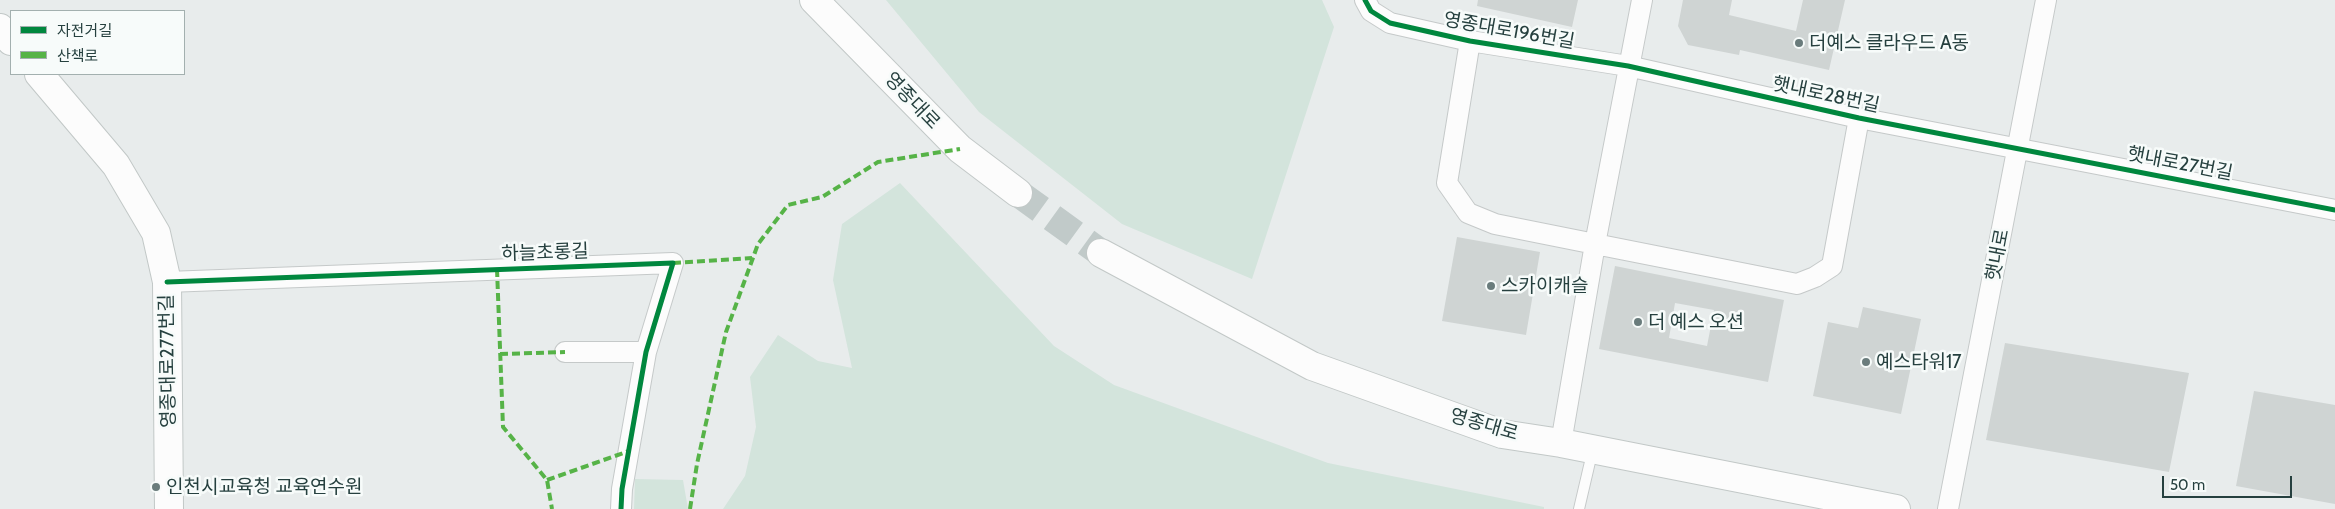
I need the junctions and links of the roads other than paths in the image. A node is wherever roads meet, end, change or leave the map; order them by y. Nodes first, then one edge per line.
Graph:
1 (814, 0) edge
2 (1366, 0) edge
3 (1642, 0) edge
4 (2046, 0) edge
5 (0, 28) edge
6 (10, 40) edge
7 (1470, 41) junction
8 (1628, 66) junction
9 (40, 75) edge
10 (1858, 118) junction
11 (2019, 148) junction
12 (1018, 193) tunnel mouth
13 (2335, 210) edge
14 (1595, 244) junction
15 (1101, 253) tunnel mouth
16 (167, 282) junction
17 (565, 352) dead end
18 (646, 352) junction
19 (1561, 443) junction
20 (1593, 449) junction
21 (169, 509) edge
22 (621, 509) edge
23 (1579, 509) edge
24 (1896, 509) edge
25 (1948, 509) edge

1 - 12 main road, 영종대로
2 - 7 street, 영종대로196번길
3 - 8 street
4 - 11 street, 햇내로
5 - 6 main road
7 - 8 street, 영종대로196번길
7 - 14 street
8 - 10 street, 햇내로28번길
8 - 14 street
9 - 16 main road, 영종대로277번길
10 - 11 street, 햇내로28번길
10 - 14 street
11 - 13 street, 햇내로27번길
11 - 25 street, 햇내로
14 - 19 street
15 - 19 main road, 영종대로
16 - 18 street, 하늘초롱길
16 - 21 main road, 영종대로277번길
17 - 18 street
18 - 22 street, 하늘초롱길
19 - 20 main road, 영종대로
20 - 23 lane
20 - 24 main road, 영종대로

